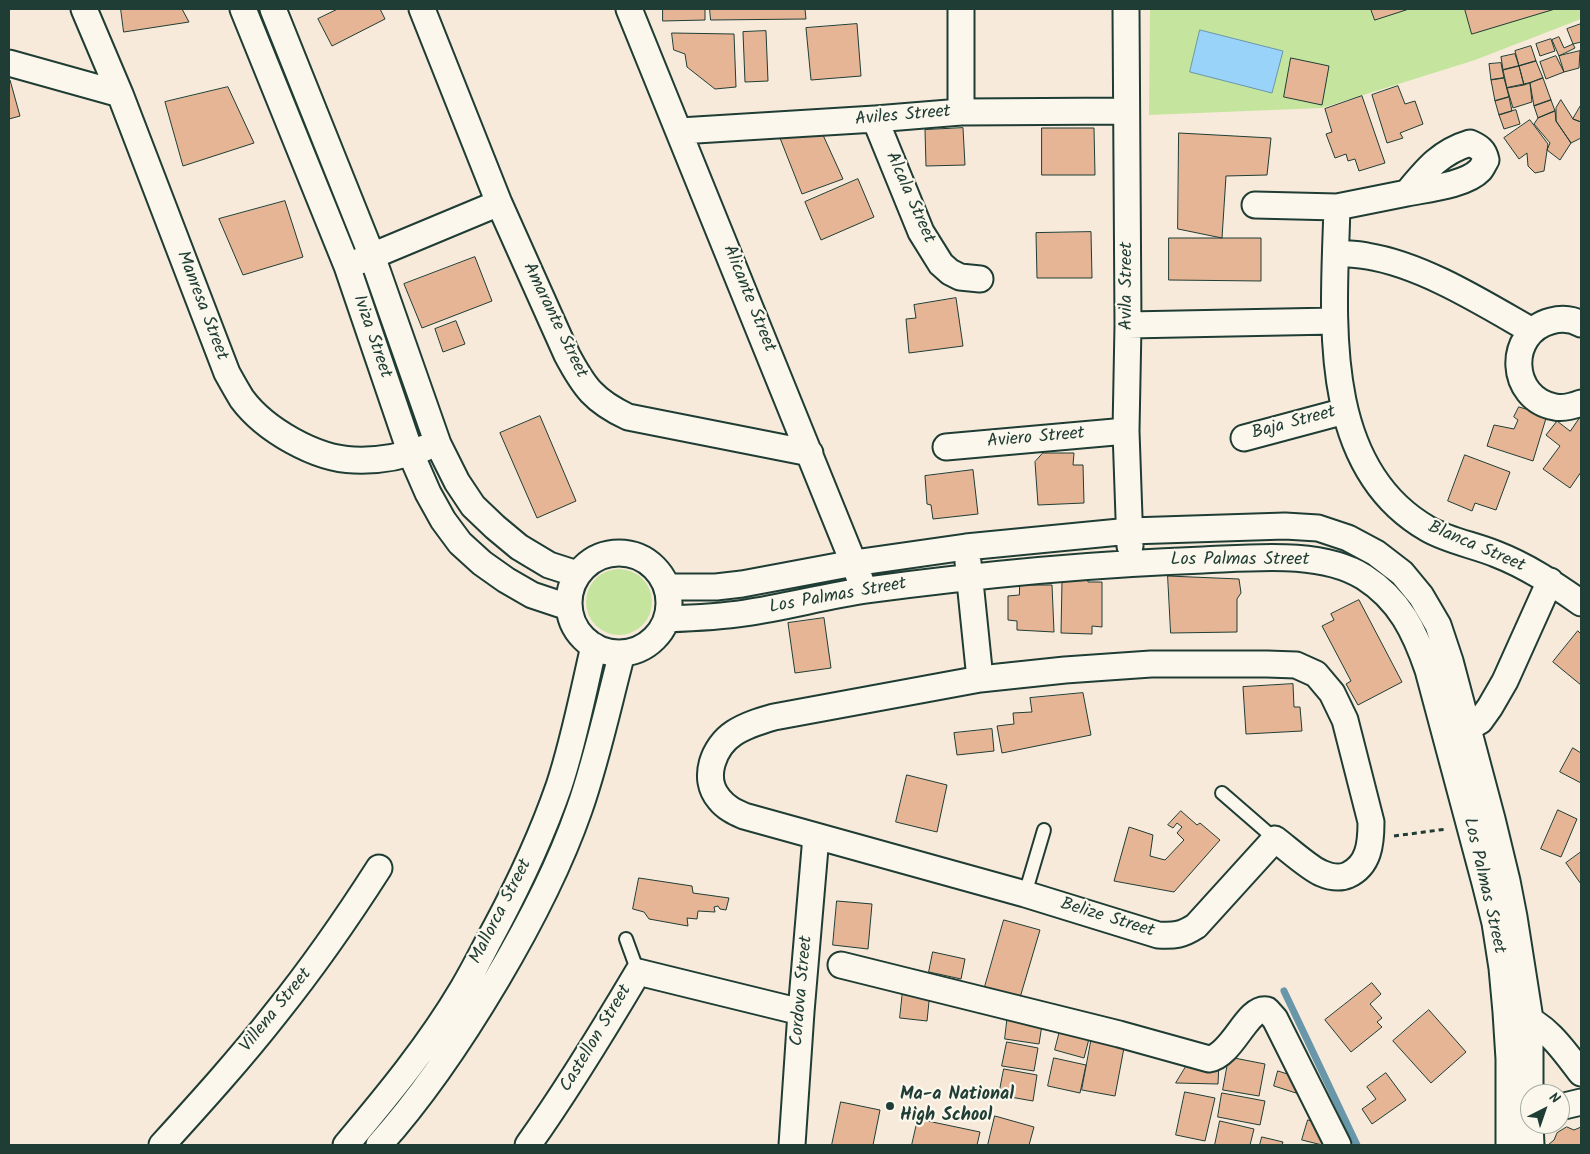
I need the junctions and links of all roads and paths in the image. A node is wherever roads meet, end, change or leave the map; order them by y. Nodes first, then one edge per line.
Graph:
1 (84, 9) edge
2 (243, 9) edge
3 (273, 9) edge
4 (422, 9) edge
5 (629, 9) edge
6 (961, 9) edge
7 (1126, 9) edge
8 (9, 63) edge
9 (120, 94) junction
10 (1126, 111) junction
11 (961, 112) junction
12 (875, 119) junction
13 (680, 131) junction
14 (1407, 193) dead end
15 (498, 203) junction
16 (1255, 206) dead end
17 (1337, 207) junction
18 (1336, 253) junction
19 (372, 256) junction
20 (347, 266) junction
21 (980, 279) dead end
22 (1334, 322) junction
23 (1581, 324) edge
24 (1128, 325) junction
25 (1532, 331) junction
26 (1581, 404) edge
27 (1345, 411) junction
28 (1126, 431) junction
29 (1244, 438) dead end
30 (438, 444) junction
31 (946, 446) dead end
32 (810, 453) junction
33 (411, 454) junction
34 (1130, 531) junction
35 (966, 547) junction
36 (854, 563) junction
37 (1130, 563) junction
38 (577, 574) junction
39 (970, 577) junction
40 (1550, 581) junction
41 (667, 586) junction
42 (864, 591) junction
43 (1581, 603) edge
44 (568, 607) junction
45 (668, 619) junction
46 (594, 646) junction
47 (622, 653) junction
48 (980, 679) junction
49 (1456, 732) junction
50 (1222, 793) dead end
51 (1470, 826) junction
52 (1044, 830) dead end
53 (816, 836) junction
54 (1275, 839) junction
55 (1371, 839) junction
56 (379, 868) dead end
57 (1025, 894) junction
58 (626, 939) dead end
59 (841, 964) dead end
60 (638, 972) junction
61 (801, 1012) junction
62 (1518, 1016) junction
63 (1581, 1073) edge
64 (1528, 1084) edge
65 (1520, 1105) edge
66 (1520, 1123) edge
67 (162, 1145) edge
68 (346, 1145) edge
69 (379, 1145) edge
70 (528, 1145) edge
71 (792, 1145) edge
72 (1338, 1145) edge
73 (1508, 1145) edge

1 - 9 street, Manresa Street
2 - 20 street, Iviza Street
3 - 19 street, Iviza Street
4 - 15 street, Amarante Street
5 - 13 street, Alicante Street
6 - 11 street
7 - 10 street, Avila Street
8 - 9 street
9 - 33 street, Manresa Street
10 - 11 street, Aviles Street
10 - 24 street, Avila Street
11 - 12 street, Aviles Street
12 - 13 street, Aviles Street
12 - 21 street, Alcala Street
13 - 32 street, Alicante Street
14 - 17 street
15 - 19 street
15 - 32 street, Amarante Street
16 - 17 street
17 - 18 street, Blanca Street
18 - 22 street, Blanca Street
18 - 25 street
19 - 20 street
19 - 30 street, Iviza Street
20 - 33 street, Iviza Street
22 - 24 street
22 - 27 street, Blanca Street
23 - 25 street
24 - 28 street, Avila Street
25 - 26 street
27 - 29 street, Baja Street
27 - 40 street, Blanca Street
28 - 31 street, Aviero Street
28 - 34 street, Avila Street
30 - 33 street, Manresa Street
30 - 38 street, Iviza Street
32 - 36 street, Alicante Street
33 - 44 street, Iviza Street
34 - 35 street, Los Palmas Street
34 - 37 street, Avila Street
34 - 49 street, Los Palmas Street
35 - 36 street, Los Palmas Street
35 - 39 street
36 - 41 street, Los Palmas Street
36 - 42 street, Alicante Street
37 - 39 street, Los Palmas Street
37 - 49 street, Los Palmas Street
38 - 41 street
38 - 44 street
39 - 42 street, Los Palmas Street
39 - 48 street
40 - 43 street, Blanca Street
40 - 49 street
41 - 45 street
42 - 45 street, Los Palmas Street
44 - 46 street
45 - 47 street
46 - 47 street
46 - 68 street, Mallorca Street
47 - 69 street, Mallorca Street
48 - 53 street, Belize Street
48 - 55 street, Belize Street
49 - 51 street, Los Palmas Street
49 - 62 street, Los Palmas Street
50 - 54 lane
51 - 55 path
51 - 62 street, Los Palmas Street
52 - 57 lane
53 - 57 street, Belize Street
53 - 61 street, Cordova Street
54 - 55 street, Belize Street
54 - 57 street, Belize Street
56 - 67 street, Villena Street
58 - 60 lane
59 - 72 street
60 - 61 street, Castellon Street
60 - 70 street, Castellon Street
61 - 71 street, Cordova Street
62 - 63 street
62 - 64 street, Los Palmas Street
62 - 65 street, Los Palmas Street
66 - 73 street, Los Palmas Street

